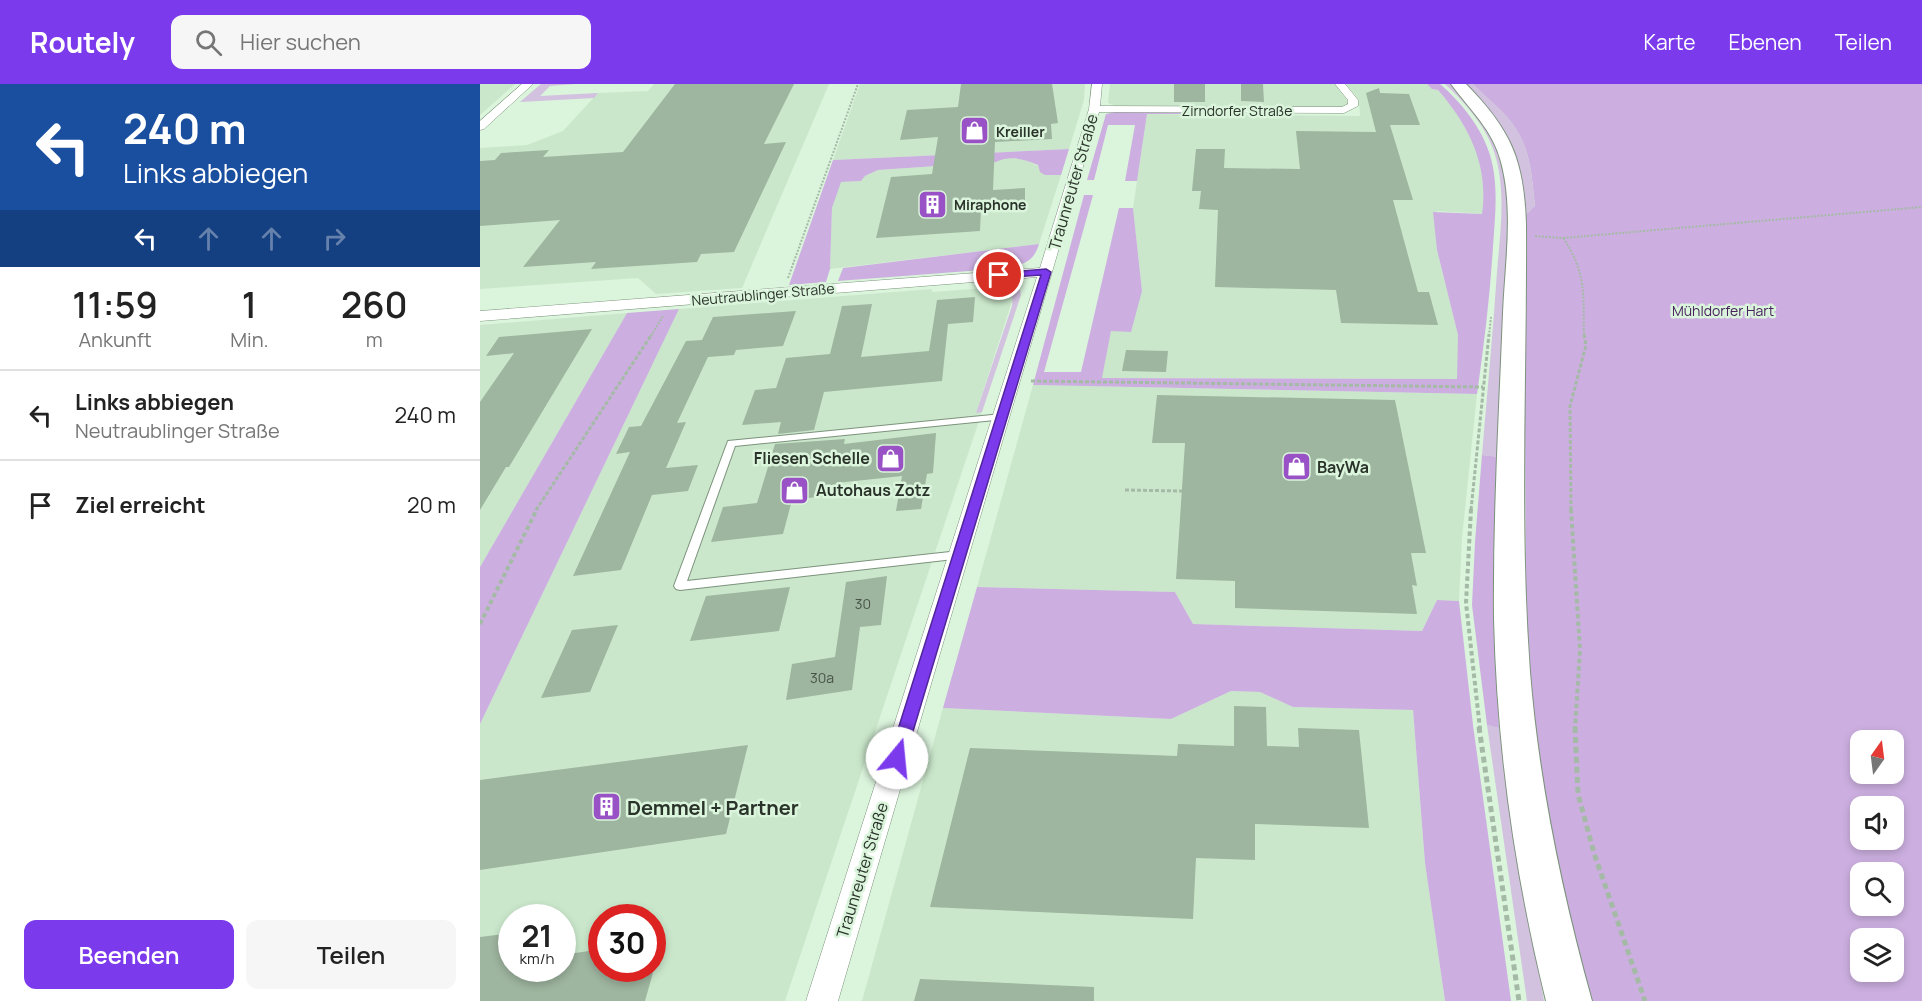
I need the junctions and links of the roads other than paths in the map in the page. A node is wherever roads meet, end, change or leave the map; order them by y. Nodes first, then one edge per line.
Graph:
1 (528, 84) edge
2 (1097, 84) edge
3 (1340, 84) edge
4 (1458, 84) edge
5 (1094, 110) junction
6 (483, 123) edge
7 (1046, 272) junction
8 (480, 316) edge
9 (1002, 417) junction
10 (959, 555) junction
11 (822, 1001) edge
12 (1569, 1001) edge

1 - 6 street
2 - 5 street, Traunreuter Straße
3 - 5 street, Zirndorfer Straße
4 - 12 main road
5 - 7 street, Traunreuter Straße
7 - 8 street, Neutraublinger Straße
7 - 9 street, Traunreuter Straße
9 - 10 street, Traunreuter Straße
9 - 10 lane
10 - 11 street, Traunreuter Straße

